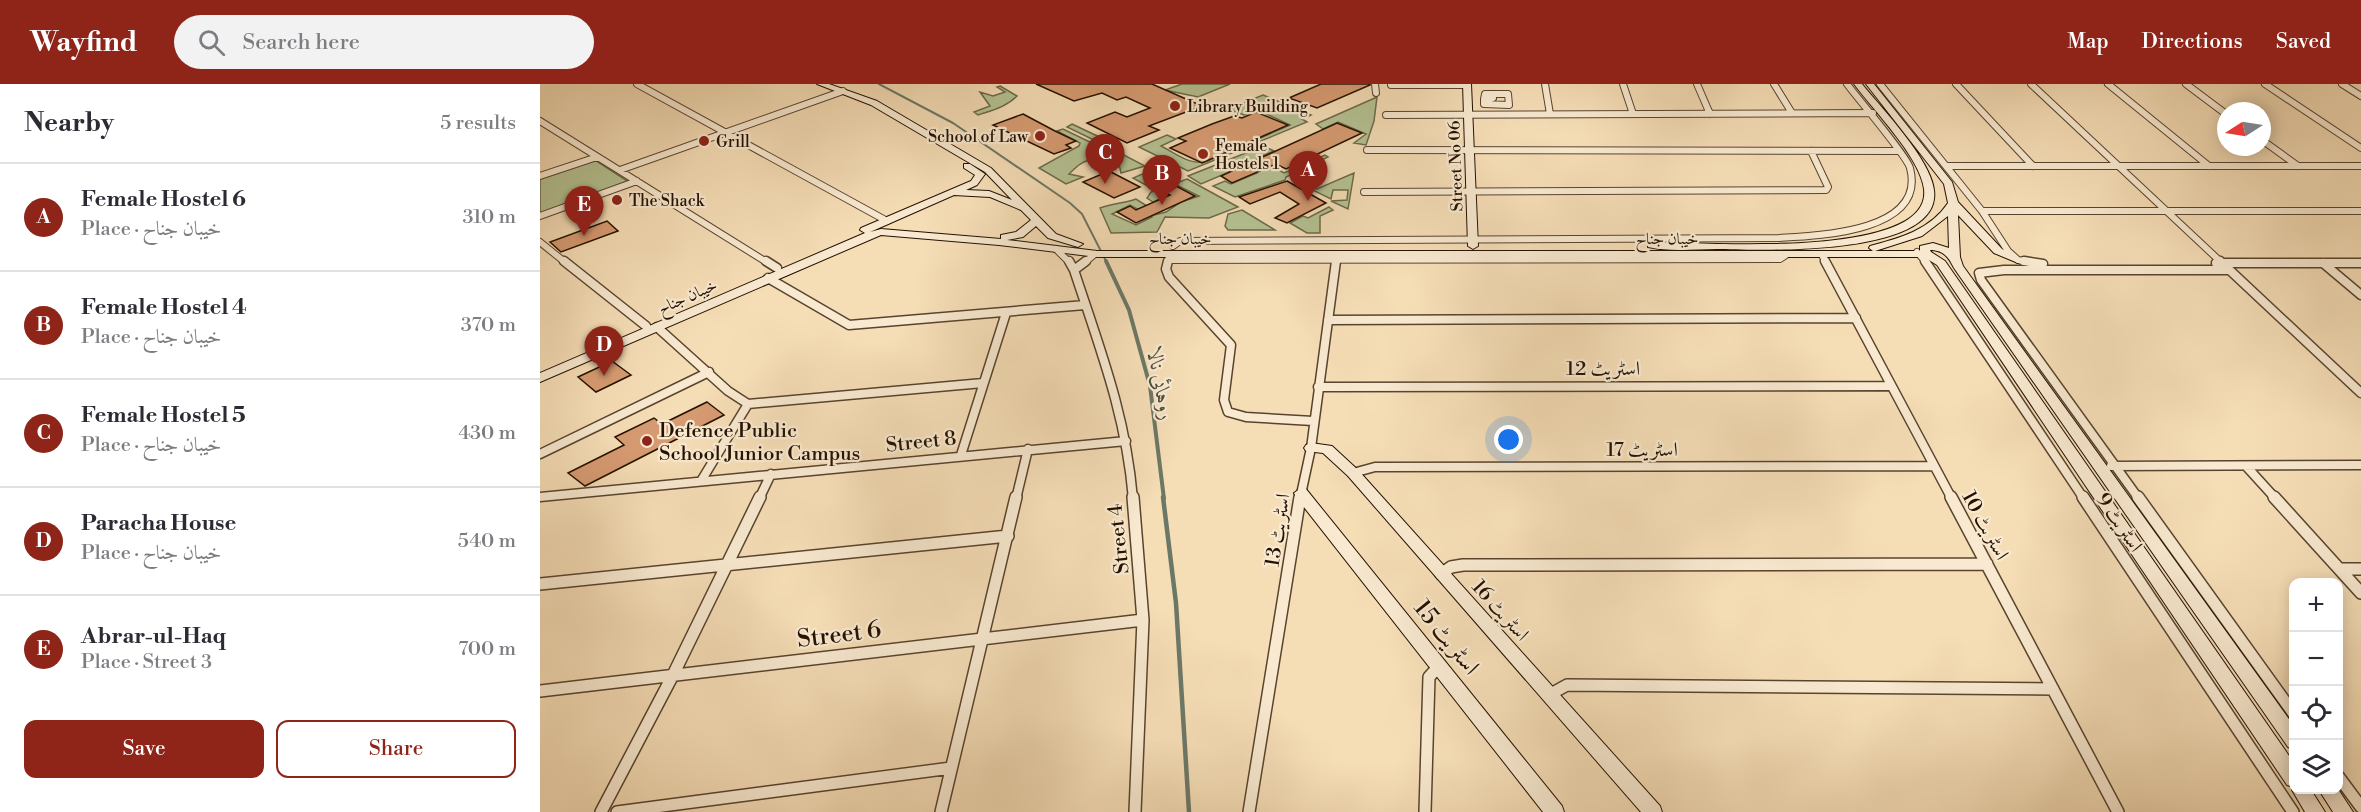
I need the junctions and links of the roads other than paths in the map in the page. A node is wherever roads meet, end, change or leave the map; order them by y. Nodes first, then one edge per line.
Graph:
1 (637, 84) edge
2 (821, 84) edge
3 (1375, 84) edge
4 (1467, 84) edge
5 (1545, 84) edge
6 (1623, 84) edge
7 (1696, 84) edge
8 (1774, 84) edge
9 (1847, 84) edge
10 (1858, 84) edge
11 (1870, 84) edge
12 (1880, 84) edge
13 (1956, 84) edge
14 (2031, 84) edge
15 (2108, 84) edge
16 (2186, 84) edge
17 (2265, 84) edge
18 (2342, 84) edge
19 (1391, 85) edge
20 (843, 91) junction
21 (1376, 93) dead end
22 (2361, 96) edge
23 (865, 101) junction
24 (1484, 104) joint
25 (2217, 107) edge
26 (1792, 113) junction
27 (1869, 113) junction
28 (1881, 113) junction
29 (1550, 114) junction
30 (1632, 114) junction
31 (1710, 114) junction
32 (1386, 115) dead end
33 (1468, 115) junction
34 (540, 121) edge
35 (726, 133) junction
36 (2271, 146) edge
37 (2361, 148) edge
38 (1367, 150) dead end
39 (1469, 151) junction
40 (1811, 151) junction
41 (1898, 151) junction
42 (597, 157) junction
43 (1946, 166) junction
44 (2032, 166) junction
45 (2121, 166) junction
46 (2209, 166) junction
47 (2298, 166) junction
48 (2361, 166) edge
49 (1915, 168) junction
50 (620, 170) junction
51 (980, 174) junction
52 (540, 176) edge
53 (995, 177) junction
54 (637, 181) junction
55 (1364, 192) dead end
56 (1471, 192) junction
57 (956, 193) junction
58 (1953, 203) junction
59 (1022, 207) junction
60 (1982, 211) junction
61 (2169, 211) junction
62 (2361, 211) edge
63 (540, 216) edge
64 (887, 221) junction
65 (1036, 221) junction
66 (969, 239) junction
67 (540, 242) edge
68 (1473, 242) junction
69 (1783, 246) junction
70 (1056, 249) junction
71 (1093, 251) junction
72 (1170, 253) junction
73 (1922, 253) junction
74 (1852, 254) junction
75 (1822, 255) junction
76 (1337, 257) junction
77 (1954, 257) junction
78 (2323, 263) junction
79 (2361, 263) edge
80 (2021, 265) junction
81 (2226, 266) junction
82 (777, 268) junction
83 (1074, 270) junction
84 (768, 279) junction
85 (2361, 295) edge
86 (1085, 305) junction
87 (1006, 313) junction
88 (1856, 318) junction
89 (1328, 320) junction
90 (651, 327) junction
91 (540, 372) edge
92 (709, 372) junction
93 (540, 378) edge
94 (983, 383) junction
95 (1889, 386) junction
96 (1318, 387) junction
97 (2361, 393) edge
98 (748, 404) junction
99 (1313, 420) junction
100 (1126, 441) junction
101 (1311, 448) junction
102 (1028, 449) junction
103 (540, 454) edge
104 (961, 455) junction
105 (2361, 465) edge
106 (1933, 466) junction
107 (2100, 466) junction
108 (2116, 466) junction
109 (2246, 466) junction
110 (1353, 473) junction
111 (771, 474) junction
112 (701, 481) junction
113 (1301, 493) junction
114 (540, 497) edge
115 (1008, 536) junction
116 (1988, 564) junction
117 (728, 565) junction
118 (2340, 569) junction
119 (2361, 569) edge
120 (1441, 574) junction
121 (540, 584) edge
122 (2361, 593) edge
123 (1143, 620) junction
124 (983, 639) junction
125 (1440, 665) junction
126 (673, 675) junction
127 (2053, 689) junction
128 (540, 691) edge
129 (1549, 695) junction
130 (2289, 707) edge
131 (2293, 740) edge
132 (951, 768) junction
133 (2289, 772) edge
134 (2343, 783) edge
135 (2304, 794) edge
136 (2331, 794) edge
137 (2361, 807) edge
138 (601, 812) edge
139 (617, 812) edge
140 (941, 812) edge
141 (1135, 812) edge
142 (1249, 812) edge
143 (1425, 812) edge
144 (1555, 812) edge
145 (1653, 812) edge
146 (2118, 812) edge
147 (2293, 812) edge
148 (2316, 812) edge
149 (2344, 812) edge

1 - 35 street
2 - 20 main road
3 - 21 street
4 - 19 street
4 - 33 main road, Street No 06
5 - 29 street
6 - 30 street
7 - 31 street
8 - 26 street
9 - 27 street
10 - 28 main road, خیبان جناح
11 - 58 main road
12 - 43 street
13 - 44 street
14 - 45 street
15 - 46 street
16 - 25 street
17 - 37 street
18 - 22 street
20 - 23 main road
20 - 35 street
23 - 51 main road
23 - 53 main road, خیبان جناح
24 - 24 street
26 - 27 street
26 - 31 street
27 - 28 street
27 - 41 street
28 - 49 main road, خیبان جناح
29 - 30 street
29 - 33 street
30 - 31 street
32 - 33 street
33 - 39 main road, Street No 06
34 - 42 street
35 - 50 street
35 - 64 street
36 - 47 street
38 - 39 street
39 - 40 street
39 - 56 main road, Street No 06
40 - 41 street
40 - 56 street
41 - 49 street
42 - 50 street
42 - 52 street
43 - 44 street
43 - 60 street
44 - 45 street
45 - 46 street
45 - 61 street
46 - 47 street
47 - 48 street
49 - 69 street
49 - 69 main road, خیبان جناح
50 - 54 street
51 - 53 main road
51 - 57 main road
53 - 59 main road, خیبان جناح
54 - 63 street
54 - 82 street
55 - 56 street
56 - 68 main road, Street No 06
57 - 59 main road
57 - 64 main road, خیبان جناح
58 - 74 main road, خیبان جناح
58 - 77 main road
58 - 80 main road
59 - 65 main road, خیبان جناح
60 - 61 street
60 - 80 street
61 - 62 street
61 - 81 street
64 - 82 main road, خیبان جناح
65 - 66 main road
65 - 71 main road, خیبان جناح
66 - 70 main road, خیبان جناح
66 - 84 main road, خیبان جناح
67 - 90 street
68 - 69 main road, خیبان جناح
68 - 72 main road, خیبان جناح
69 - 75 main road, خیبان جناح
69 - 76 main road, خیبان جناح
70 - 71 main road, خیبان جناح
70 - 83 street
71 - 72 main road, خیبان جناح
71 - 72 main road, خیبان جناح
71 - 83 street
72 - 76 main road, خیبان جناح
72 - 99 street
73 - 74 main road, خیبان جناح
73 - 77 main road, خیبان جناح
73 - 133 main road
73 - 147 street, اسٹریٹ 9
74 - 75 main road, خیبان جناح
75 - 88 street, اسٹریٹ 10
76 - 89 street, اسٹریٹ 13
77 - 107 main road
78 - 79 street
78 - 81 street
78 - 85 street
80 - 81 street
80 - 108 street
81 - 97 street
82 - 90 main road, خیبان جناح
83 - 86 street, Street 4
84 - 87 street
84 - 90 main road, خیبان جناح
86 - 87 street
86 - 100 street, Street 4
87 - 94 street
88 - 89 street
88 - 95 street, اسٹریٹ 10
89 - 96 street, اسٹریٹ 13
90 - 91 main road, خیبان جناح
90 - 92 street
90 - 93 main road, خیبان جناح
92 - 98 street
92 - 103 street
94 - 98 street
94 - 104 street
95 - 96 street, اسٹریٹ 12
95 - 106 street, اسٹریٹ 10
96 - 99 street, اسٹریٹ 13
98 - 112 street
99 - 101 street, اسٹریٹ 13
100 - 102 street, Street 8
100 - 123 street, Street 4
101 - 110 main road, اسٹریٹ 16
101 - 113 street, اسٹریٹ 13
102 - 104 street, Street 8
102 - 115 street
104 - 111 street, Street 8
105 - 109 street
106 - 110 street, اسٹریٹ 17
106 - 116 street, اسٹریٹ 10
107 - 108 street
107 - 131 main road
108 - 109 street
108 - 130 street
109 - 118 street
110 - 120 main road, اسٹریٹ 16
111 - 112 street, Street 8
111 - 117 street
112 - 114 street, Street 8
113 - 125 main road, اسٹریٹ 15
113 - 142 street, اسٹریٹ 13
115 - 117 street
115 - 124 street
116 - 120 street
116 - 127 street, اسٹریٹ 10
117 - 121 street
117 - 126 street
118 - 119 street
118 - 122 street
120 - 129 main road, اسٹریٹ 16
123 - 124 street, Street 6
123 - 141 street, Street 4
124 - 126 street, Street 6
124 - 132 street
125 - 143 street
125 - 144 main road, اسٹریٹ 15
126 - 128 street, Street 6
126 - 138 street
127 - 129 street
127 - 146 street, اسٹریٹ 10
129 - 145 main road, اسٹریٹ 16
132 - 139 street
132 - 140 street
134 - 137 street
135 - 148 main road
136 - 149 main road

